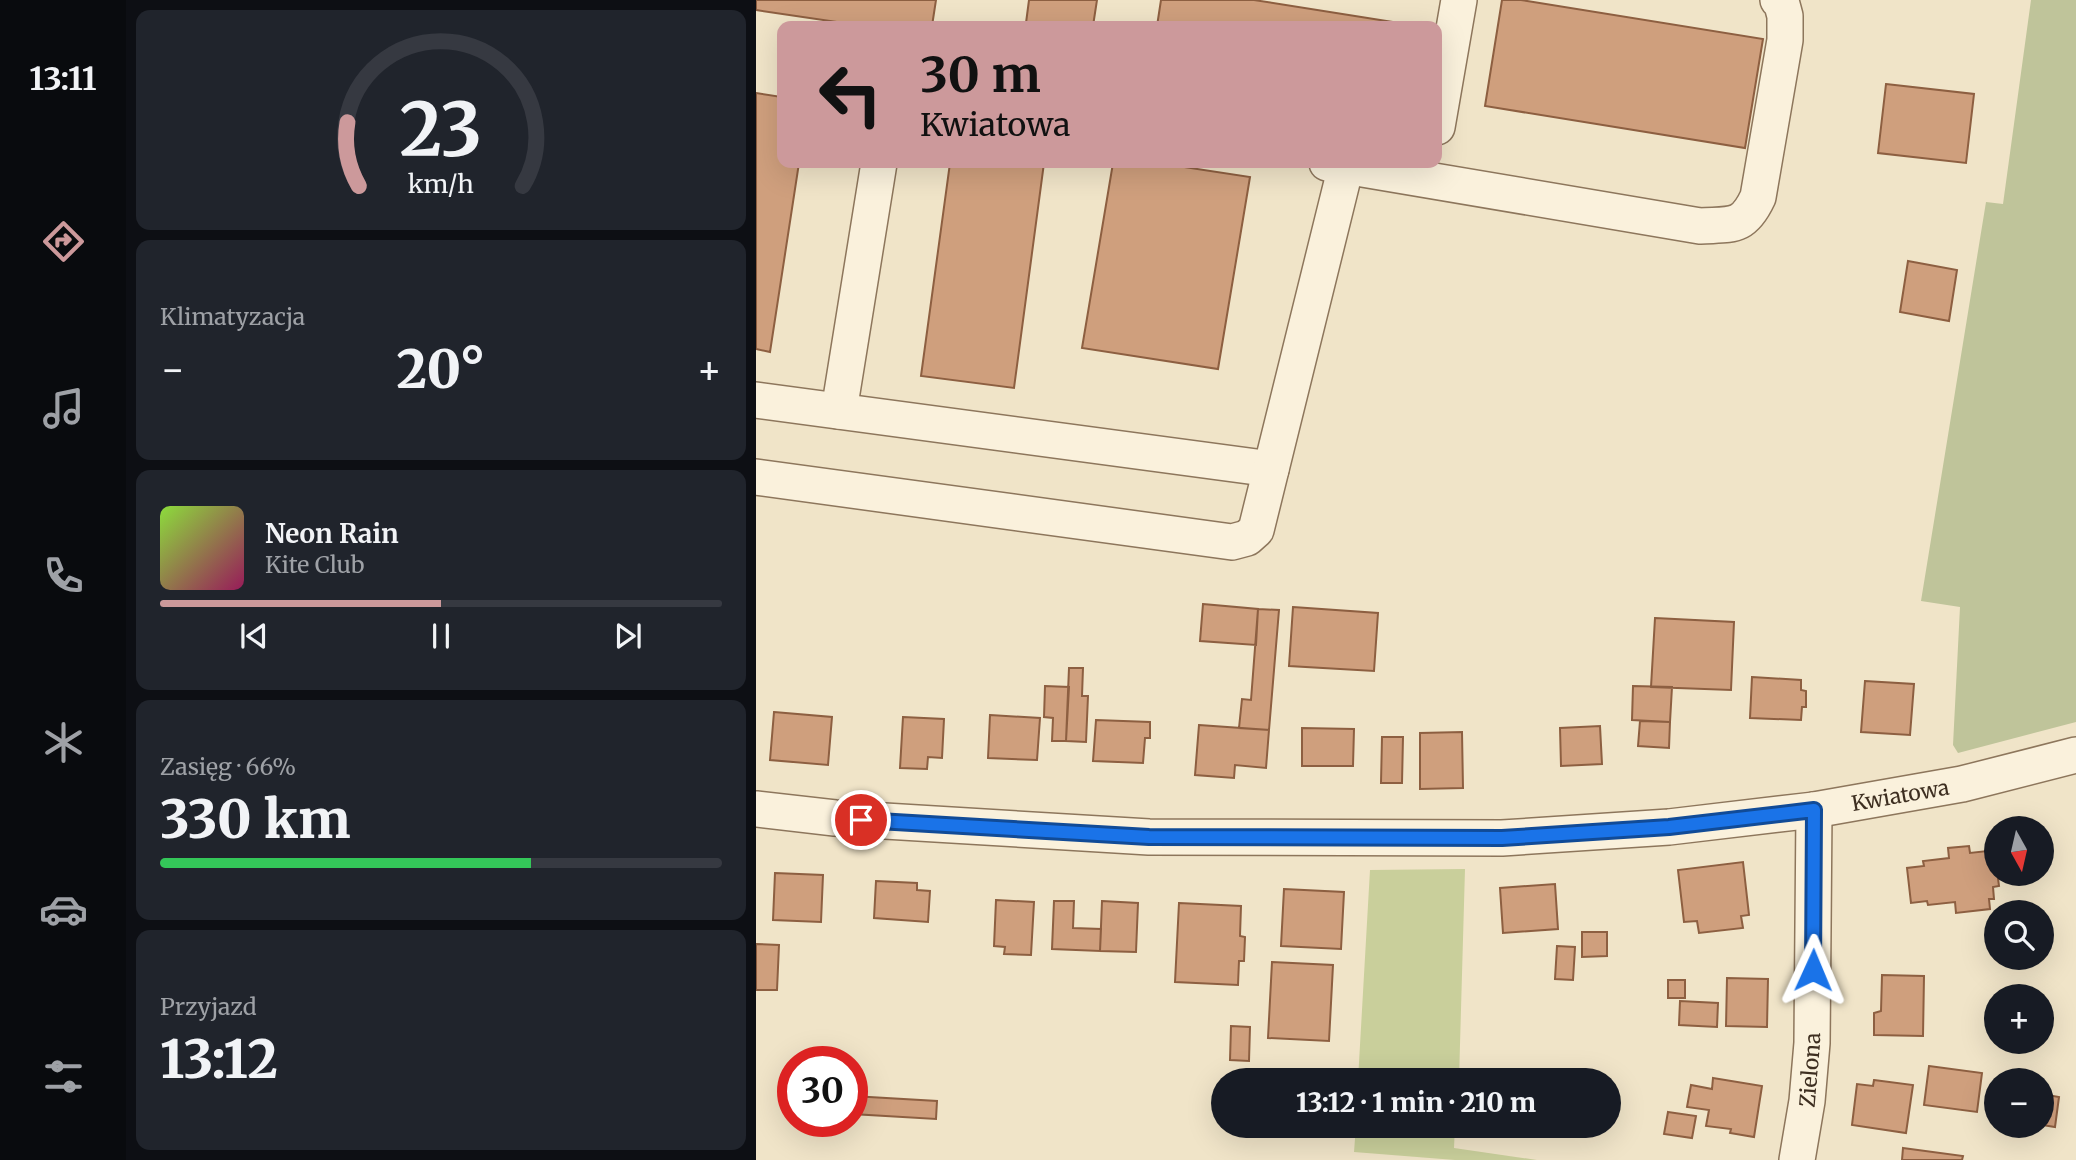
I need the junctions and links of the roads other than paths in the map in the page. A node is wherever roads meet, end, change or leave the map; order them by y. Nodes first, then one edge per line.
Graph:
1 (1459, 0) edge
2 (1778, 0) edge
3 (1442, 98) edge
4 (878, 168) edge
5 (1336, 168) edge
6 (1390, 168) edge
7 (1429, 171) edge
8 (756, 400) edge
9 (839, 411) junction
10 (1271, 469) junction
11 (756, 477) edge
12 (2076, 755) edge
13 (756, 809) edge
14 (1814, 810) junction
15 (1797, 1160) edge

1 - 3 street
2 - 7 street
4 - 9 street
5 - 10 street
6 - 7 street
8 - 9 street
9 - 10 street
10 - 11 street
12 - 14 street, Kwiatowa
13 - 14 street, Kwiatowa
14 - 15 street, Zielona

